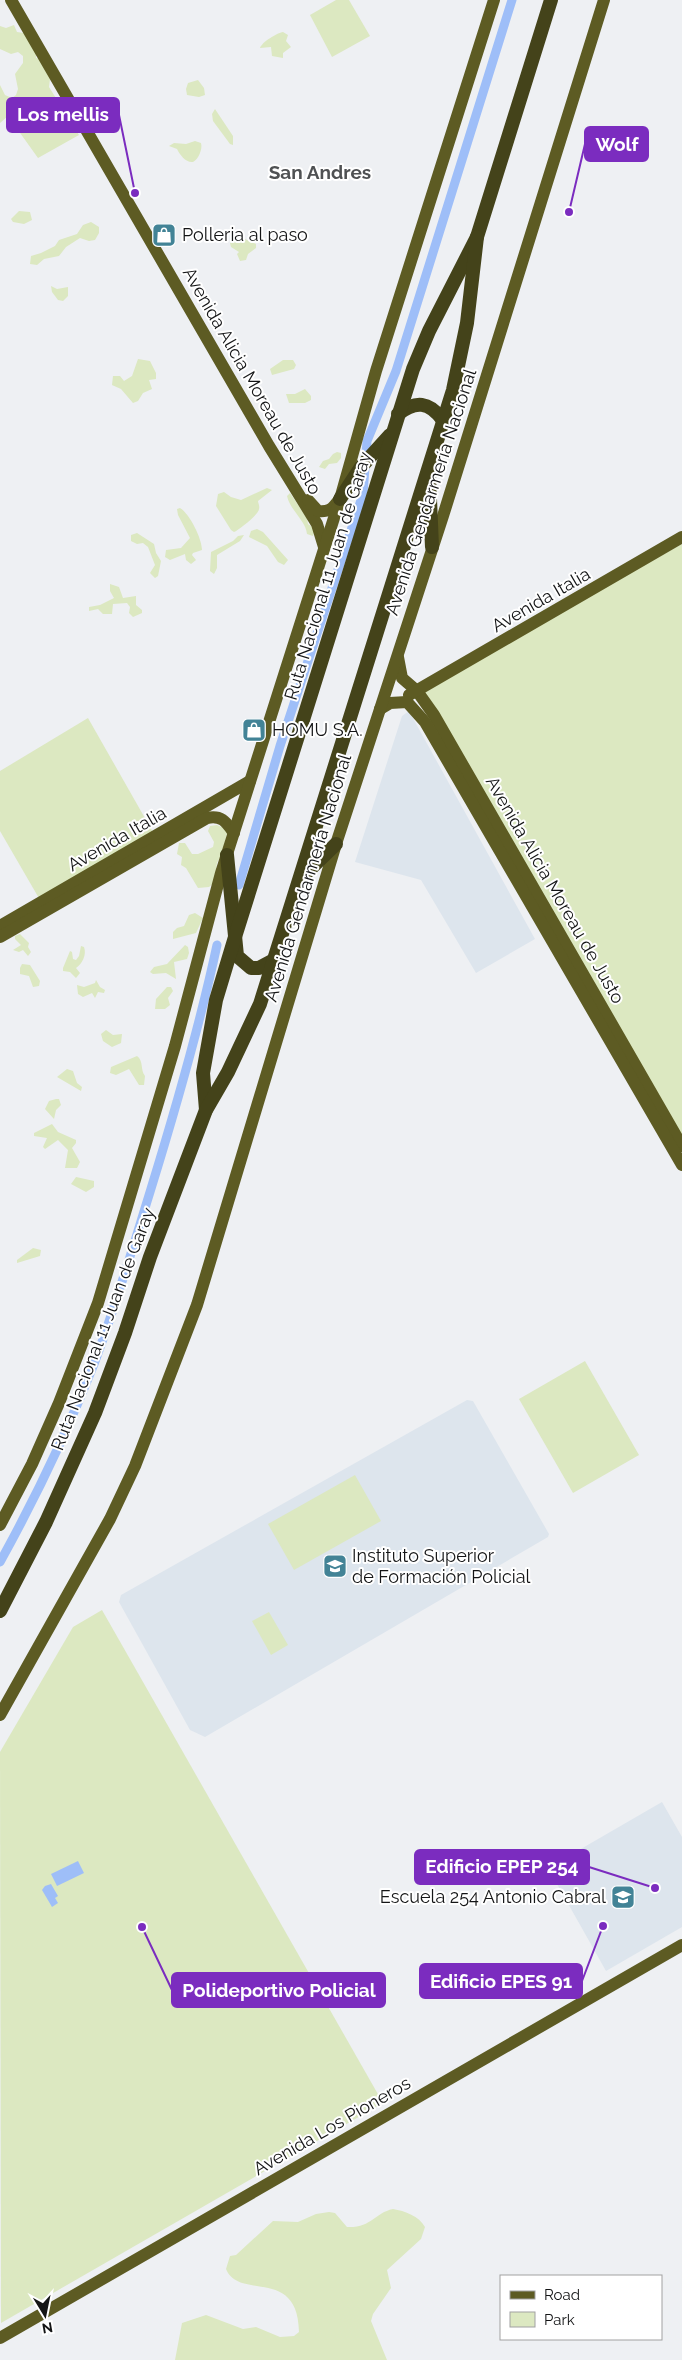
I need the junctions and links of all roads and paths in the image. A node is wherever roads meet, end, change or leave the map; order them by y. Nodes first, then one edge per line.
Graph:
1 (11, 0) edge
2 (20, 0) edge
3 (494, 0) edge
4 (551, 0) edge
5 (604, 0) edge
6 (477, 237) junction
7 (398, 414) junction
8 (442, 419) junction
9 (394, 430) junction
10 (428, 466) junction
11 (340, 499) junction
12 (682, 537) edge
13 (432, 547) junction
14 (324, 548) junction
15 (398, 655) junction
16 (417, 691) junction
17 (397, 702) junction
18 (380, 709) junction
19 (250, 781) junction
20 (234, 833) junction
21 (336, 844) junction
22 (228, 855) junction
23 (300, 878) junction
24 (0, 926) edge
25 (0, 937) edge
26 (235, 937) junction
27 (274, 960) junction
28 (206, 1110) junction
29 (682, 1146) edge
30 (682, 1165) edge
31 (0, 1525) edge
32 (0, 1611) edge
33 (0, 1715) edge
34 (682, 1945) edge
35 (0, 2338) edge

1 - 14 main road, Avenida Alicia Moreau de Justo
2 - 11 main road, Avenida Alicia Moreau de Justo
3 - 11 main road
4 - 6 highway, Ruta Nacional 11 Juan de Garay
5 - 13 main road, Avenida Gendarmería Nacional
6 - 7 highway, Ruta Nacional 11 Juan de Garay
6 - 8 highway, Ruta Nacional 11 Juan de Garay
7 - 8 highway
7 - 9 highway, Ruta Nacional 11 Juan de Garay
8 - 10 highway, Ruta Nacional 11 Juan de Garay
9 - 11 highway
9 - 26 highway, Ruta Nacional 11 Juan de Garay
10 - 13 highway
10 - 23 highway, Ruta Nacional 11 Juan de Garay
11 - 14 main road
12 - 16 main road, Avenida Italia
13 - 15 main road, Avenida Gendarmería Nacional
14 - 19 main road
15 - 16 main road, Avenida Alicia Moreau de Justo
15 - 18 main road, Avenida Gendarmería Nacional
16 - 17 main road, Avenida Italia
16 - 29 main road, Avenida Alicia Moreau de Justo
17 - 18 main road, Avenida Italia
17 - 30 main road, Avenida Alicia Moreau de Justo
18 - 21 main road, Avenida Gendarmería Nacional
19 - 20 main road
19 - 24 main road, Avenida Italia
20 - 22 main road
20 - 25 main road, Avenida Italia
21 - 23 highway
21 - 33 main road, Avenida Gendarmería Nacional
22 - 26 highway
22 - 31 main road
23 - 27 highway, Ruta Nacional 11 Juan de Garay
26 - 27 highway
26 - 28 highway, Ruta Nacional 11 Juan de Garay
27 - 28 highway, Ruta Nacional 11 Juan de Garay
28 - 32 highway, Ruta Nacional 11 Juan de Garay
34 - 35 main road, Avenida Los Pioneros

